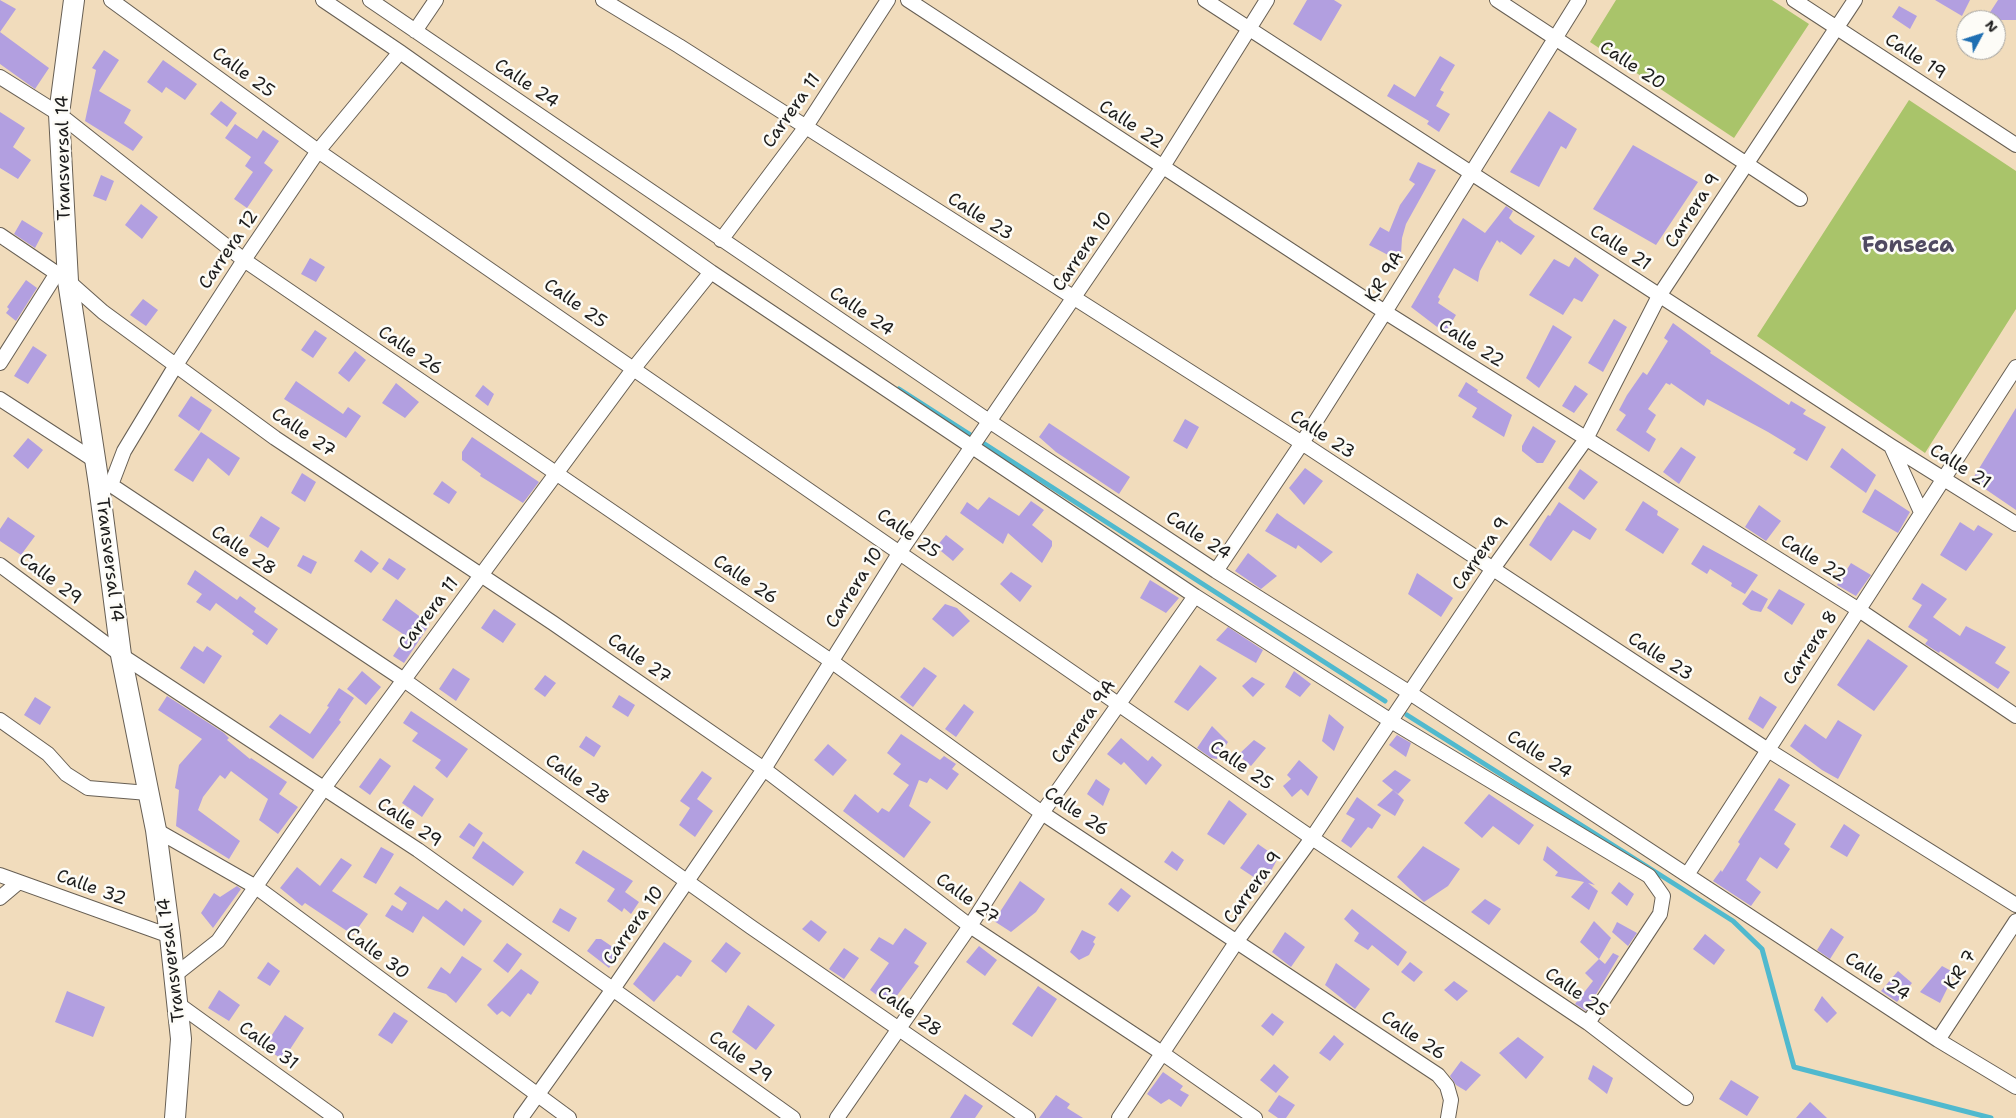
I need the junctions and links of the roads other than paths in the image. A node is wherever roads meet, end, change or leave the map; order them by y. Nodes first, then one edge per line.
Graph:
1 (74, 0) edge
2 (111, 0) edge
3 (323, 0) edge
4 (370, 0) edge
5 (436, 0) edge
6 (604, 0) edge
7 (888, 0) edge
8 (908, 0) edge
9 (1204, 0) edge
10 (1267, 0) edge
11 (1497, 0) edge
12 (1580, 0) edge
13 (1794, 0) edge
14 (1854, 0) edge
15 (1836, 28) junction
16 (1248, 29) junction
17 (415, 31) junction
18 (1555, 39) junction
19 (400, 52) junction
20 (0, 77) edge
21 (60, 114) junction
22 (805, 128) junction
23 (2016, 145) edge
24 (318, 151) junction
25 (1747, 163) junction
26 (1162, 168) junction
27 (1473, 174) junction
28 (1800, 199) dead end
29 (0, 235) edge
30 (721, 240) junction
31 (244, 260) junction
32 (711, 272) junction
33 (62, 277) junction
34 (1659, 296) junction
35 (1074, 298) junction
36 (1385, 312) junction
37 (0, 363) edge
38 (176, 364) junction
39 (2016, 367) edge
40 (634, 368) junction
41 (0, 399) edge
42 (988, 423) junction
43 (1586, 439) junction
44 (1302, 444) junction
45 (972, 445) junction
46 (1891, 446) junction
47 (94, 460) junction
48 (556, 474) junction
49 (1944, 478) junction
50 (105, 485) junction
51 (1921, 512) junction
52 (2016, 524) edge
53 (900, 552) junction
54 (0, 565) edge
55 (1492, 570) junction
56 (1216, 571) junction
57 (481, 575) junction
58 (1195, 596) junction
59 (1858, 610) junction
60 (121, 655) junction
61 (831, 661) junction
62 (404, 680) junction
63 (1410, 693) junction
64 (1120, 704) junction
65 (2016, 716) edge
66 (0, 720) edge
67 (1392, 721) junction
68 (1768, 750) junction
69 (764, 769) junction
70 (324, 788) junction
71 (148, 793) junction
72 (1042, 813) junction
73 (156, 830) junction
74 (1312, 838) junction
75 (0, 875) edge
76 (1687, 875) junction
77 (19, 882) junction
78 (688, 882) junction
79 (256, 887) junction
80 (0, 898) edge
81 (2016, 905) edge
82 (2016, 921) edge
83 (970, 926) junction
84 (170, 936) junction
85 (1237, 941) junction
86 (175, 976) junction
87 (613, 989) junction
88 (178, 1004) junction
89 (1588, 1023) junction
90 (900, 1028) junction
91 (1938, 1040) junction
92 (1162, 1053) junction
93 (2016, 1087) edge
94 (536, 1096) junction
95 (1686, 1098) dead end
96 (175, 1118) edge
97 (336, 1118) edge
98 (522, 1118) edge
99 (569, 1118) edge
100 (793, 1118) edge
101 (837, 1118) edge
102 (1028, 1118) edge
103 (1119, 1118) edge
104 (1255, 1118) edge
105 (1448, 1118) edge

1 - 21 street, Transversal 14
2 - 24 street, Calle 25
3 - 19 street
4 - 17 street, Calle 24
5 - 17 street
6 - 22 street, Calle 23
7 - 22 street, Carrera 11
8 - 26 street, Calle 22
9 - 16 street, Calle 21
10 - 16 street, Carrera 10
11 - 18 street, Calle 20
12 - 18 street, KR 9A
13 - 15 street, Calle 19
14 - 15 street, Carrera 9
15 - 23 street, Calle 19
15 - 25 street, Carrera 9
16 - 26 street, Carrera 10
16 - 27 street, Calle 21
17 - 30 street, Calle 24
18 - 25 street, Calle 20
18 - 27 street, KR 9A
19 - 24 street, Carrera 12
19 - 32 street
20 - 21 street, Calle 26
21 - 31 street, Calle 26
21 - 33 street, Transversal 14
22 - 30 street, Carrera 11
22 - 35 street, Calle 23
24 - 31 street, Carrera 12
24 - 40 street, Calle 25
25 - 28 street, Calle 20
25 - 34 street, Carrera 9
26 - 35 street, Carrera 10
26 - 36 street, Calle 22
27 - 34 street, Calle 21
27 - 36 street, KR 9A
29 - 33 street, Calle 27
30 - 42 street, Calle 24
31 - 38 street, Carrera 12
31 - 48 street, Calle 26
32 - 40 street, Carrera 11
32 - 45 street
33 - 37 street
33 - 38 street, Calle 27
33 - 47 street, Transversal 14
34 - 43 street, Carrera 9
34 - 46 street, Calle 21
35 - 42 street, Carrera 10
35 - 44 street, Calle 23
36 - 43 street, Calle 22
36 - 44 street, KR 9A
38 - 50 street, Carrera 12
38 - 57 street, Calle 27
39 - 49 street, Carrera 8
40 - 48 street, Carrera 11
40 - 53 street, Calle 25
41 - 47 street
42 - 45 street, Carrera 10
42 - 56 street, Calle 24
43 - 55 street, Carrera 9
43 - 59 street, Calle 22
44 - 55 street, Calle 23
44 - 56 street, KR 9A
45 - 53 street, Carrera 10
45 - 58 street
46 - 49 street, Calle 21
46 - 51 street
47 - 50 street, Transversal 14
48 - 57 street, Carrera 11
48 - 61 street, Calle 26
49 - 51 street, Carrera 8
49 - 52 street, Calle 21
50 - 60 street, Transversal 14
50 - 62 street, Calle 28
51 - 59 street, Carrera 8
53 - 61 street, Carrera 10
53 - 64 street, Calle 25
54 - 60 street, Calle 29
55 - 63 street, Carrera 9
55 - 68 street, Calle 23
56 - 63 street, Calle 24
57 - 62 street, Carrera 11
57 - 69 street, Calle 27
58 - 64 street, Carrera 9A
58 - 67 street
59 - 65 street, Calle 22
59 - 68 street, Carrera 8
60 - 70 street, Calle 29
60 - 71 street, Transversal 14
61 - 69 street, Carrera 10
61 - 72 street, Calle 26
62 - 70 street, Carrera 11
62 - 78 street, Calle 28
63 - 67 street, Carrera 9
63 - 76 street, Calle 24
64 - 72 street, Carrera 9A
64 - 74 street, Calle 25
66 - 71 street
67 - 74 street, Carrera 9
67 - 89 street
68 - 76 street, Carrera 8
68 - 81 street, Calle 23
69 - 78 street, Carrera 10
69 - 83 street, Calle 27
70 - 79 street, Carrera 11
70 - 87 street, Calle 29
71 - 73 street, Transversal 14
72 - 83 street, Carrera 9A
72 - 85 street, Calle 26
73 - 79 street, Calle 30
73 - 84 street, Transversal 14
74 - 85 street, Carrera 9
74 - 89 street, Calle 25
75 - 77 street, Calle 32
76 - 91 street, Calle 24
77 - 80 street
77 - 84 street, Calle 32
78 - 87 street, Carrera 10
78 - 90 street, Calle 28
79 - 86 street, Carrera 11
79 - 94 street, Calle 30
82 - 91 street, KR 7
83 - 90 street, Carrera 9A
83 - 92 street, Calle 27
84 - 86 street, Transversal 14
85 - 92 street, Carrera 9
85 - 105 street, Calle 26
86 - 88 street, Transversal 14
87 - 94 street, Carrera 10
87 - 100 street, Calle 29
88 - 96 street, Transversal 14
88 - 97 street, Calle 31
89 - 95 street, Calle 25
90 - 101 street, Carrera 9A
90 - 102 street, Calle 28
91 - 93 street, Calle 24
92 - 103 street, Carrera 9
92 - 104 street, Calle 27
94 - 98 street, Carrera 10
94 - 99 street, Calle 30

